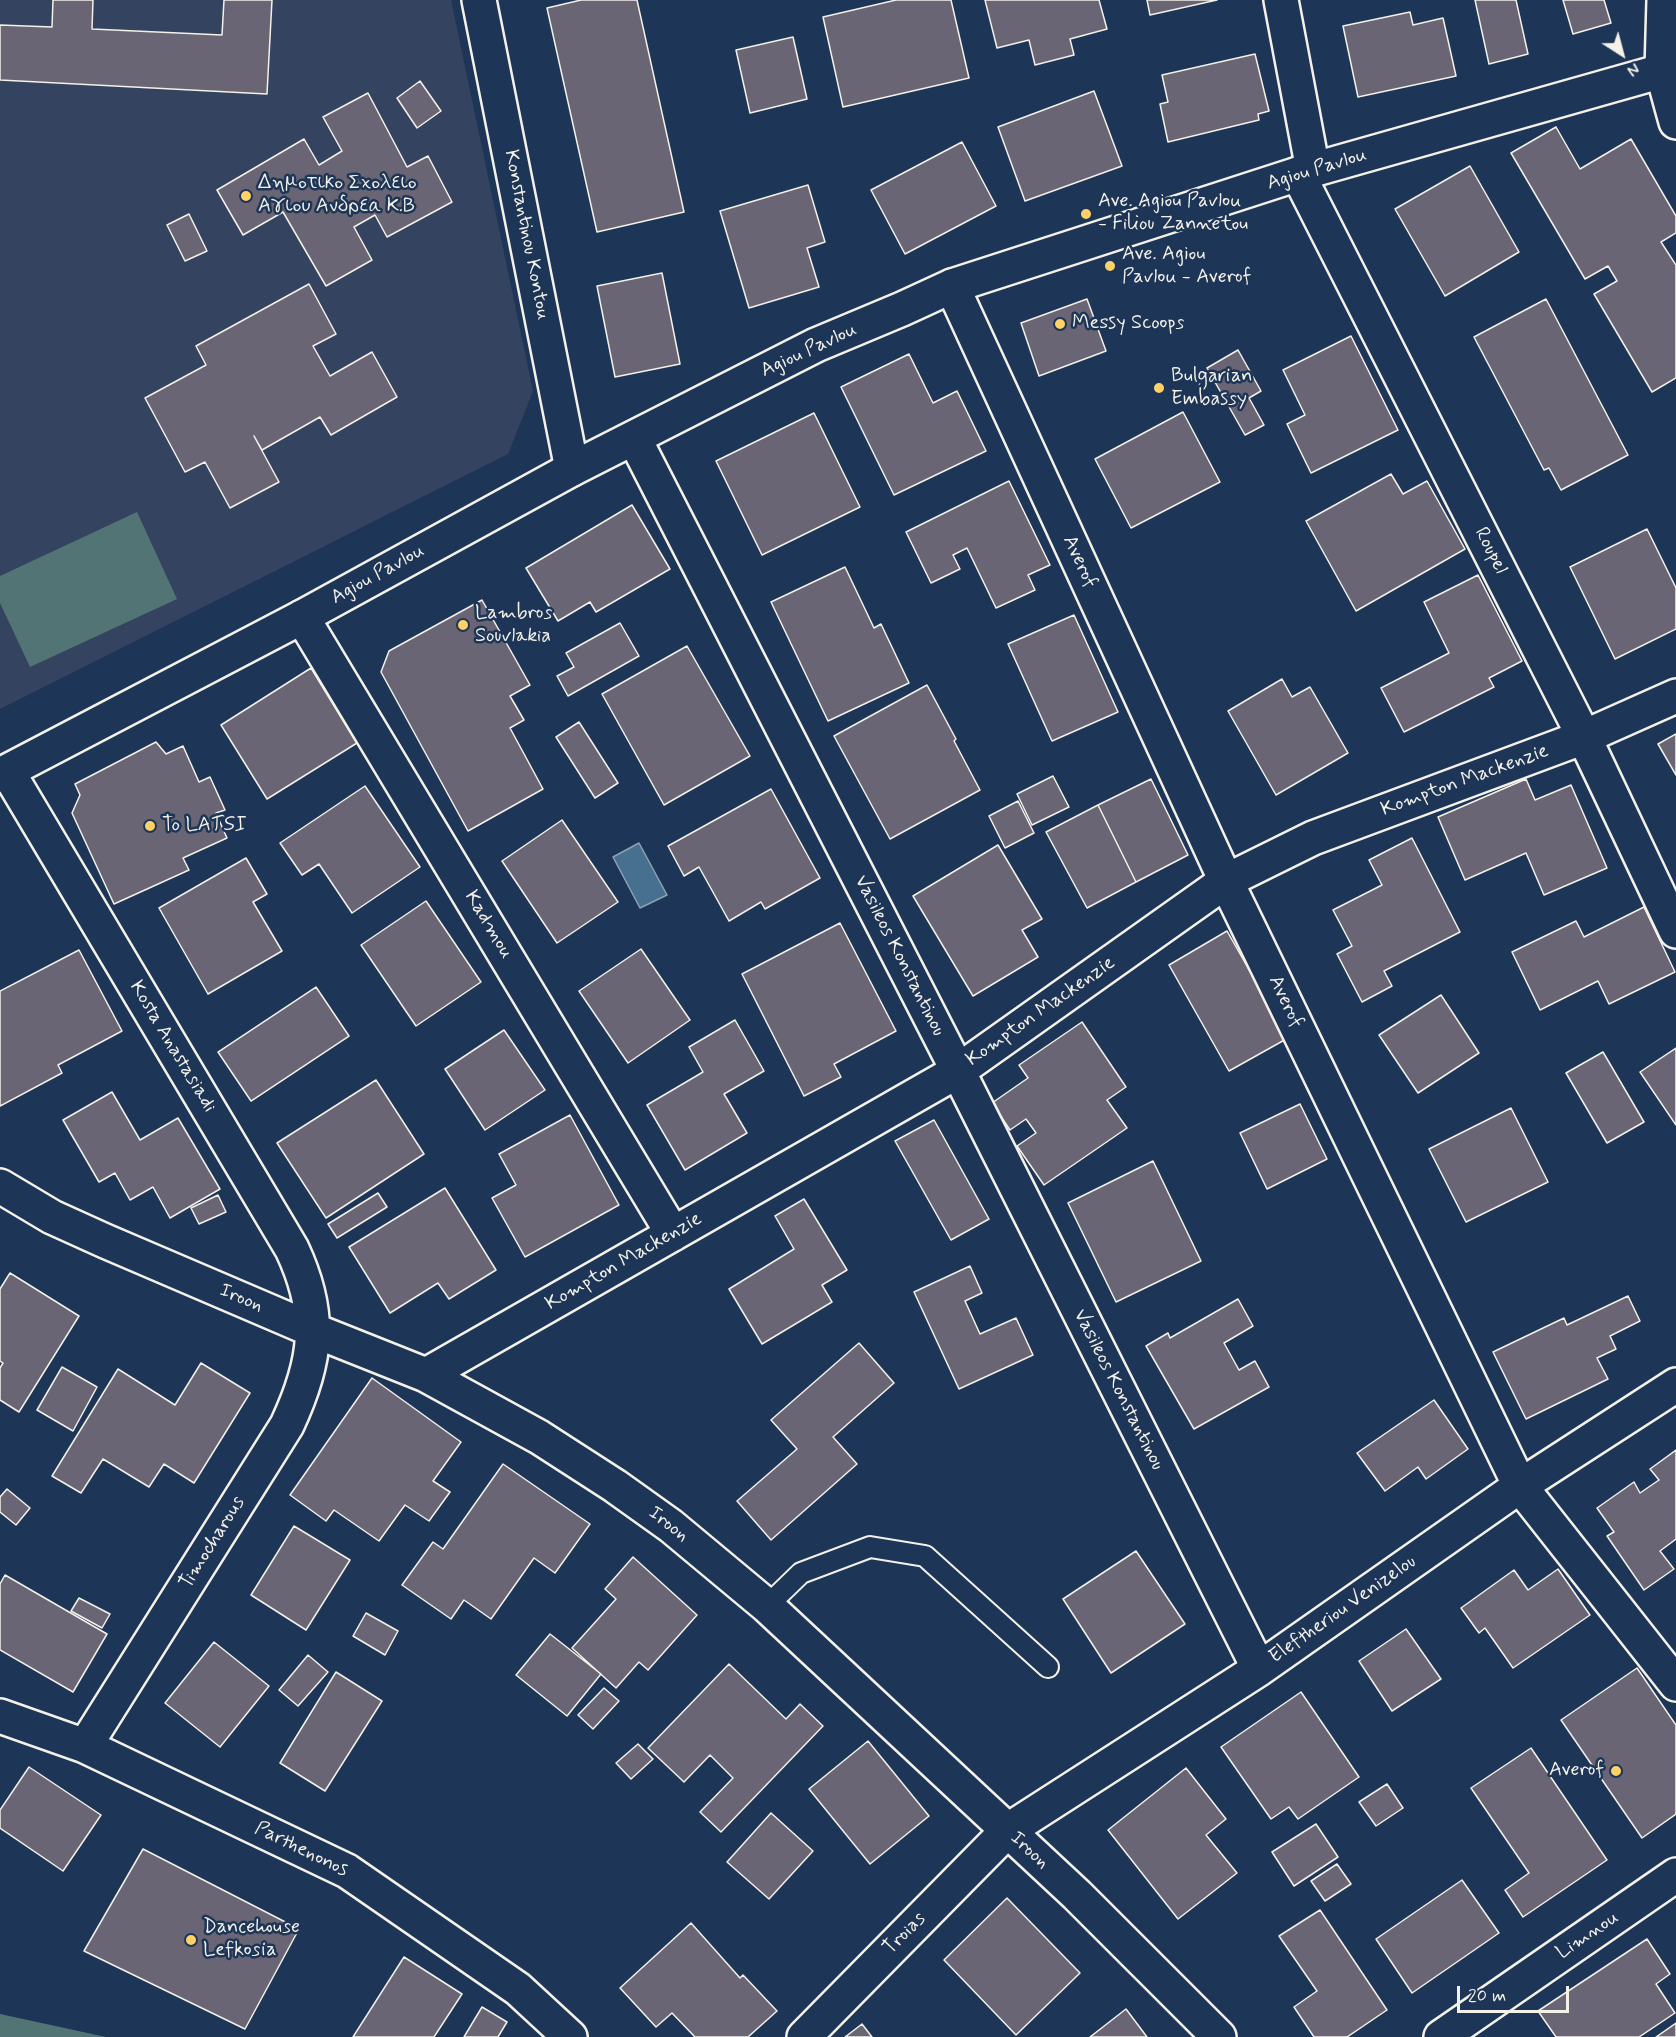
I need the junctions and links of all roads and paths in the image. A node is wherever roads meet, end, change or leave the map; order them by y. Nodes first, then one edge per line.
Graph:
1 (479, 0) edge
2 (1281, 0) edge
3 (1664, 0) edge
4 (1669, 69) edge
5 (1676, 122) edge
6 (1306, 172) junction
7 (952, 286) junction
8 (634, 438) junction
9 (572, 469) junction
10 (302, 617) junction
11 (1676, 696) edge
12 (1584, 737) junction
13 (4, 774) edge
14 (1226, 881) junction
15 (1676, 931) edge
16 (958, 1071) junction
17 (0, 1186) edge
18 (673, 1234) junction
19 (313, 1330) junction
20 (426, 1375) junction
21 (1676, 1385) edge
22 (1520, 1486) junction
23 (767, 1606) junction
24 (1048, 1666) dead end
25 (1259, 1669) junction
26 (1676, 1684) edge
27 (0, 1716) edge
28 (85, 1746) junction
29 (1007, 1830) junction
30 (1676, 1875) edge
31 (570, 2037) edge
32 (804, 2037) edge
33 (1219, 2037) edge
34 (1441, 2037) edge

1 - 9 street, Konstantinou Kontou
2 - 6 street, Roupel
3 - 4 street
4 - 5 street
4 - 6 street, Agiou Pavlou
6 - 7 street, Agiou Pavlou
6 - 12 street, Roupel
7 - 8 street, Agiou Pavlou
7 - 14 street, Averof
8 - 9 street, Agiou Pavlou
8 - 16 street, Vasileos Konstantinou
9 - 10 street, Agiou Pavlou
10 - 13 street, Agiou Pavlou
10 - 18 street, Kadmou
11 - 12 street, Kompton Mackenzie
12 - 14 street, Kompton Mackenzie
12 - 15 street, Roupel
13 - 19 street, Kosta Anastasiadi
14 - 16 street, Kompton Mackenzie
14 - 22 street, Averof
16 - 18 street, Kompton Mackenzie
16 - 25 street, Vasileos Konstantinou
17 - 19 street, Iroon
18 - 20 street, Kompton Mackenzie
19 - 20 street, Iroon
19 - 28 street, Timocharous
20 - 23 street, Iroon
21 - 22 street, Eleftheriou Venizelou
22 - 25 street, Eleftheriou Venizelou
22 - 26 street, Averof
23 - 24 lane
23 - 29 street, Iroon
25 - 29 street, Eleftheriou Venizelou
27 - 28 street, Parthenonos
28 - 31 street, Parthenonos
29 - 32 street, Troias
29 - 33 street, Iroon
30 - 34 street, Limnou

